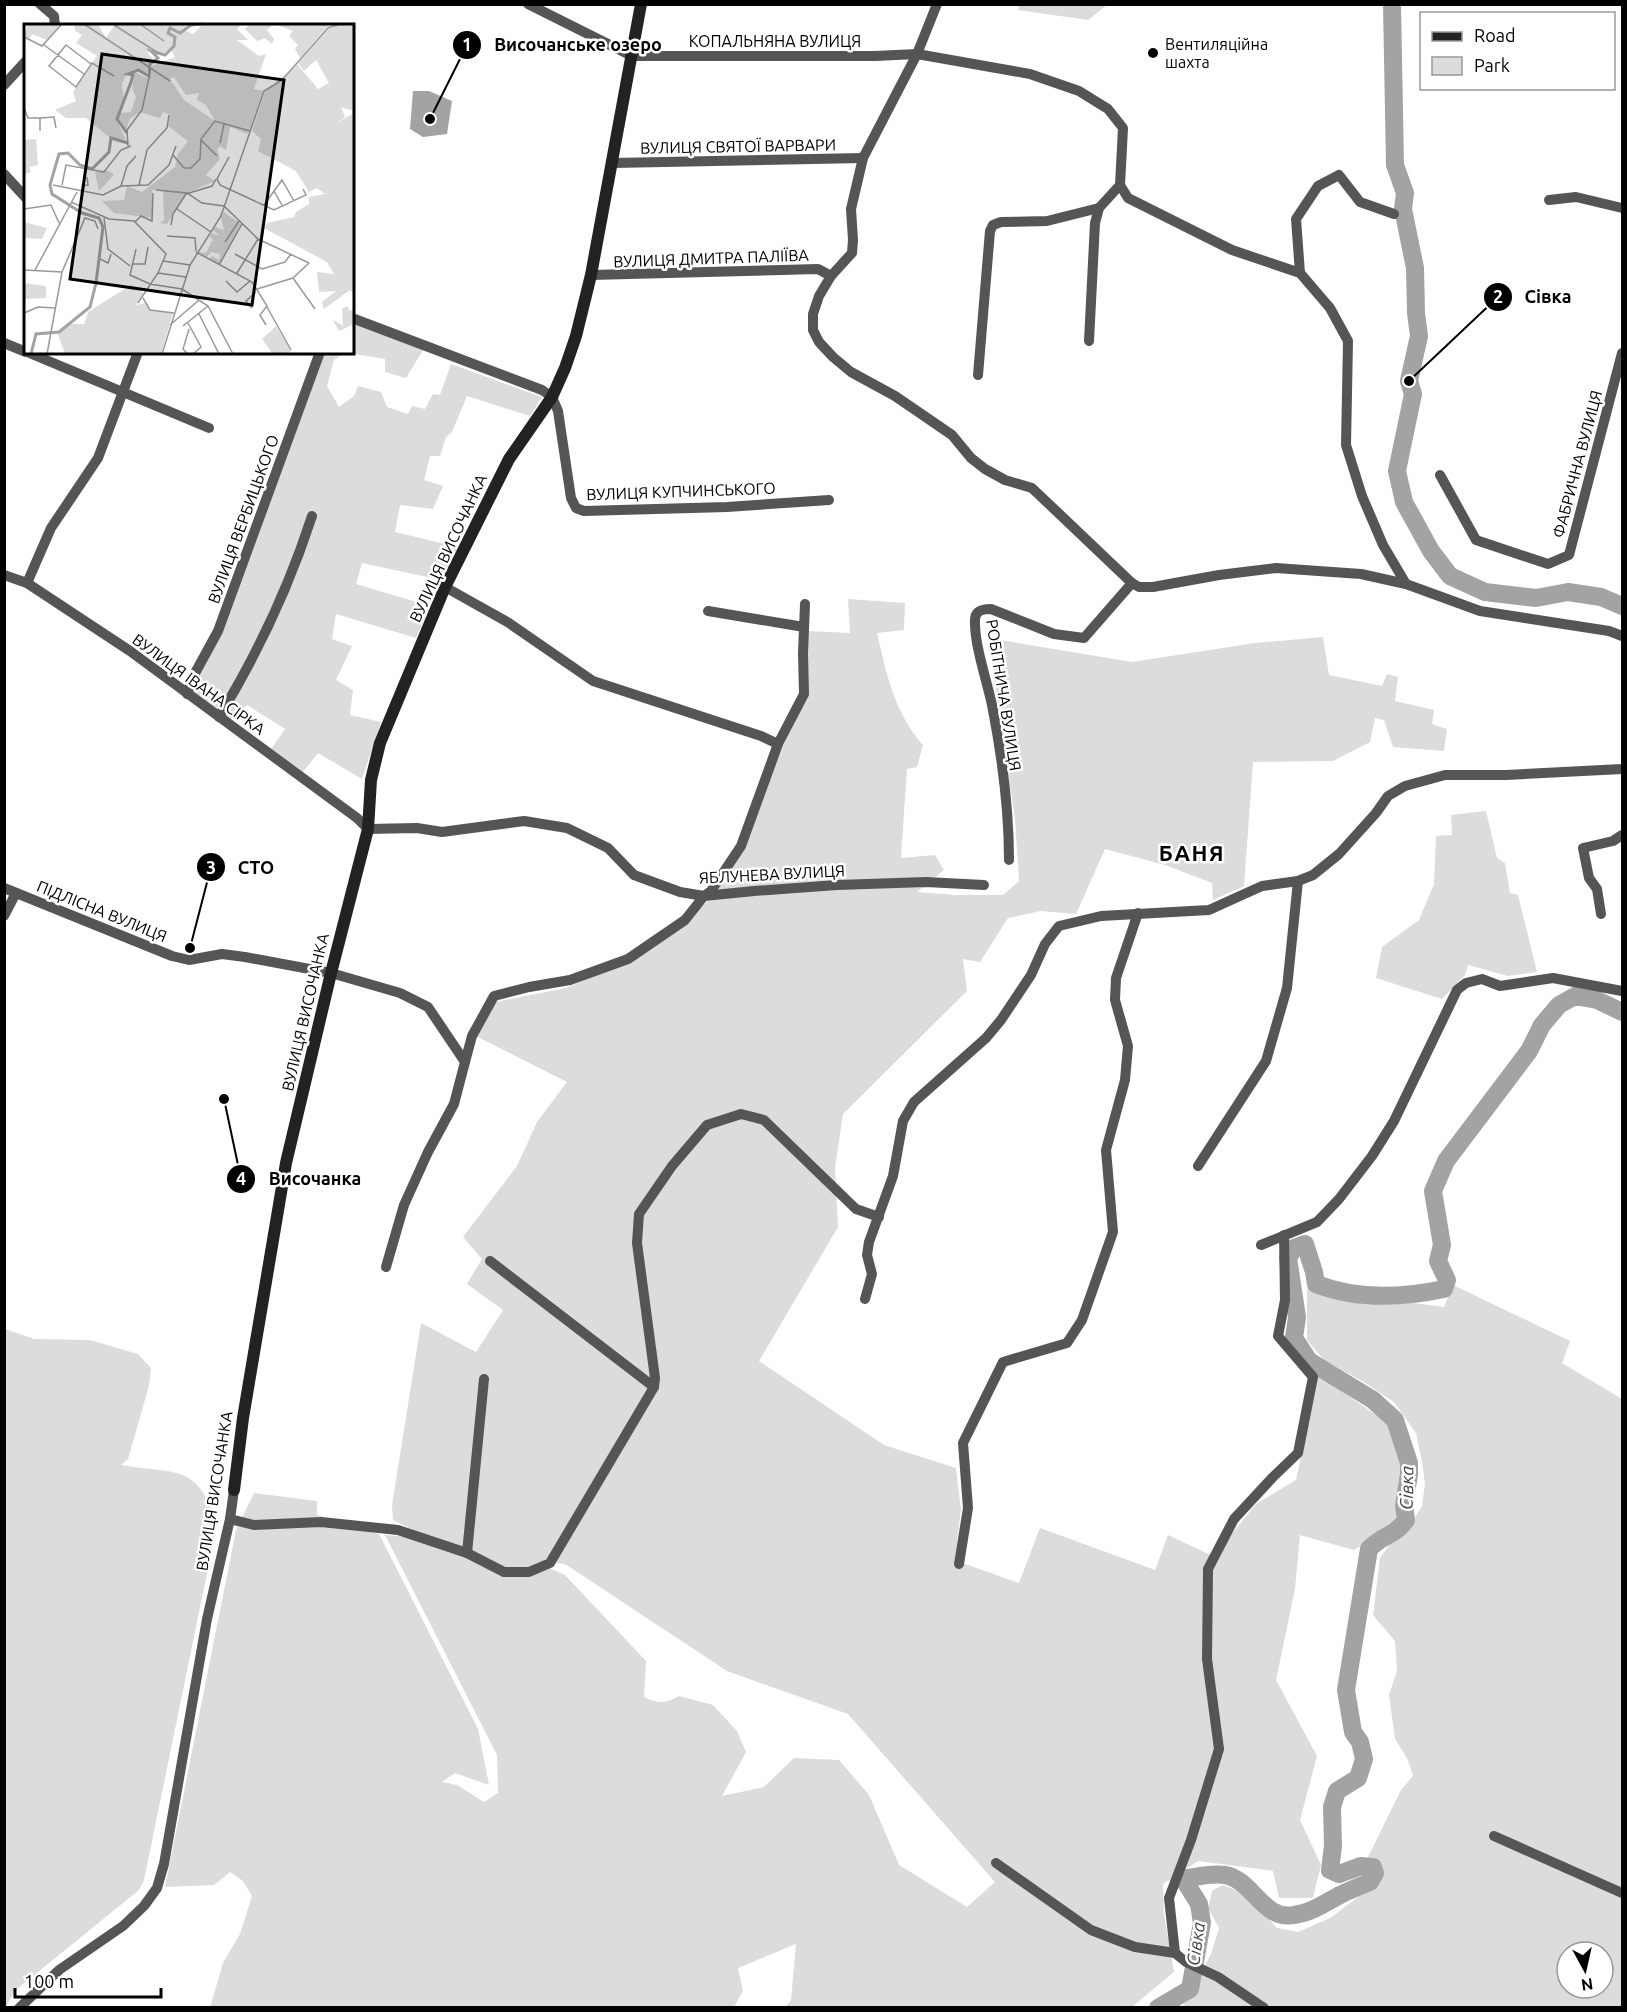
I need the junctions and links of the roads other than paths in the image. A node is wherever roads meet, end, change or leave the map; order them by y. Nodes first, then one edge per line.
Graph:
1 (40, 4) edge
2 (528, 4) edge
3 (641, 4) edge
4 (937, 4) edge
5 (55, 24) edge
6 (917, 54) junction
7 (632, 56) junction
8 (24, 63) edge
9 (4, 85) edge
10 (863, 158) junction
11 (613, 163) junction
12 (4, 174) edge
13 (1120, 186) junction
14 (24, 196) edge
15 (1549, 200) dead end
16 (1099, 208) junction
17 (1623, 208) edge
18 (1394, 214) dead end
19 (1300, 273) junction
20 (591, 275) junction
21 (831, 276) junction
22 (354, 319) edge
23 (1089, 341) dead end
24 (4, 343) edge
25 (24, 351) edge
26 (1623, 353) edge
27 (31, 354) edge
28 (137, 354) edge
29 (319, 354) edge
30 (978, 375) dead end
31 (123, 393) junction
32 (552, 397) junction
33 (209, 428) dead end
34 (1440, 475) dead end
35 (829, 500) dead end
36 (312, 516) dead end
37 (4, 575) edge
38 (27, 583) junction
39 (1132, 583) junction
40 (1406, 584) junction
41 (445, 587) junction
42 (805, 603) dead end
43 (708, 611) dead end
44 (804, 627) junction
45 (1623, 636) edge
46 (187, 694) junction
47 (219, 717) junction
48 (778, 744) junction
49 (1623, 769) edge
50 (368, 830) junction
51 (1623, 835) edge
52 (1009, 860) dead end
53 (1298, 881) junction
54 (984, 885) dead end
55 (4, 888) edge
56 (16, 893) junction
57 (704, 896) junction
58 (1138, 912) junction
59 (1601, 914) dead end
60 (4, 916) edge
61 (331, 973) junction
62 (1623, 991) edge
63 (465, 1062) junction
64 (1198, 1166) dead end
65 (879, 1217) junction
66 (1284, 1235) junction
67 (1261, 1245) dead end
68 (490, 1261) dead end
69 (386, 1267) dead end
70 (865, 1299) dead end
71 (484, 1379) dead end
72 (654, 1387) junction
73 (234, 1490) joint
74 (230, 1519) junction
75 (467, 1553) junction
76 (959, 1564) dead end
77 (1494, 1836) dead end
78 (996, 1863) dead end
79 (1623, 1893) edge
80 (1175, 1953) junction
81 (19, 2007) edge
82 (1264, 2007) edge

1 - 5 street
2 - 7 street
3 - 7 street, ВУЛИЦЯ ВИСОЧАНКА
4 - 6 street
6 - 7 street, КОПАЛЬНЯНА ВУЛИЦЯ
6 - 10 street
6 - 13 street, КОПАЛЬНЯНА ВУЛИЦЯ
7 - 11 street, ВУЛИЦЯ ВИСОЧАНКА
8 - 9 street
10 - 11 street, ВУЛИЦЯ СВЯТОЇ ВАРВАРИ
10 - 21 street
11 - 20 street, ВУЛИЦЯ ВИСОЧАНКА
12 - 14 street
13 - 16 street
13 - 19 street
15 - 17 street
16 - 23 street
16 - 30 street
18 - 19 street
19 - 40 street
20 - 21 street, ВУЛИЦЯ ДМИТРА ПАЛІЇВА
20 - 32 street, ВУЛИЦЯ ВИСОЧАНКА
21 - 39 street
22 - 32 street
24 - 25 street
26 - 34 street, ФАБРИЧНА ВУЛИЦЯ
27 - 31 street
28 - 31 street
29 - 46 street, ВУЛИЦЯ ВЕРБИЦЬКОГО
31 - 33 street
31 - 38 street
32 - 35 street, ВУЛИЦЯ КУПЧИНСЬКОГО
32 - 41 street, ВУЛИЦЯ ВИСОЧАНКА
36 - 47 street
37 - 38 street, ВУЛИЦЯ ІВАНА СІРКА
38 - 46 street, ВУЛИЦЯ ІВАНА СІРКА
39 - 40 street
39 - 52 street, РОБІТНИЧА ВУЛИЦЯ
40 - 45 street
41 - 48 street
41 - 50 street, ВУЛИЦЯ ВИСОЧАНКА
42 - 44 street
43 - 44 street
44 - 48 street
46 - 47 street, ВУЛИЦЯ ІВАНА СІРКА
47 - 50 street, ВУЛИЦЯ ІВАНА СІРКА
48 - 57 street
49 - 53 street
50 - 57 street, ЯБЛУНЕВА ВУЛИЦЯ
50 - 61 street, ВУЛИЦЯ ВИСОЧАНКА
51 - 59 street
53 - 58 street
53 - 64 street
54 - 57 street, ЯБЛУНЕВА ВУЛИЦЯ
55 - 56 street, ПІДЛІСНА ВУЛИЦЯ
56 - 60 street
56 - 61 street, ПІДЛІСНА ВУЛИЦЯ
57 - 63 street
58 - 65 street
58 - 76 street
61 - 63 street, ПІДЛІСНА ВУЛИЦЯ
61 - 73 street, ВУЛИЦЯ ВИСОЧАНКА
62 - 66 street
63 - 69 street
65 - 70 street
65 - 72 street
66 - 67 street
66 - 80 street
68 - 72 street
71 - 75 street
72 - 75 street
73 - 74 street, ВУЛИЦЯ ВИСОЧАНКА
74 - 75 street
74 - 81 street, ВУЛИЦЯ ВИСОЧАНКА
77 - 79 street
78 - 80 street
80 - 82 street

